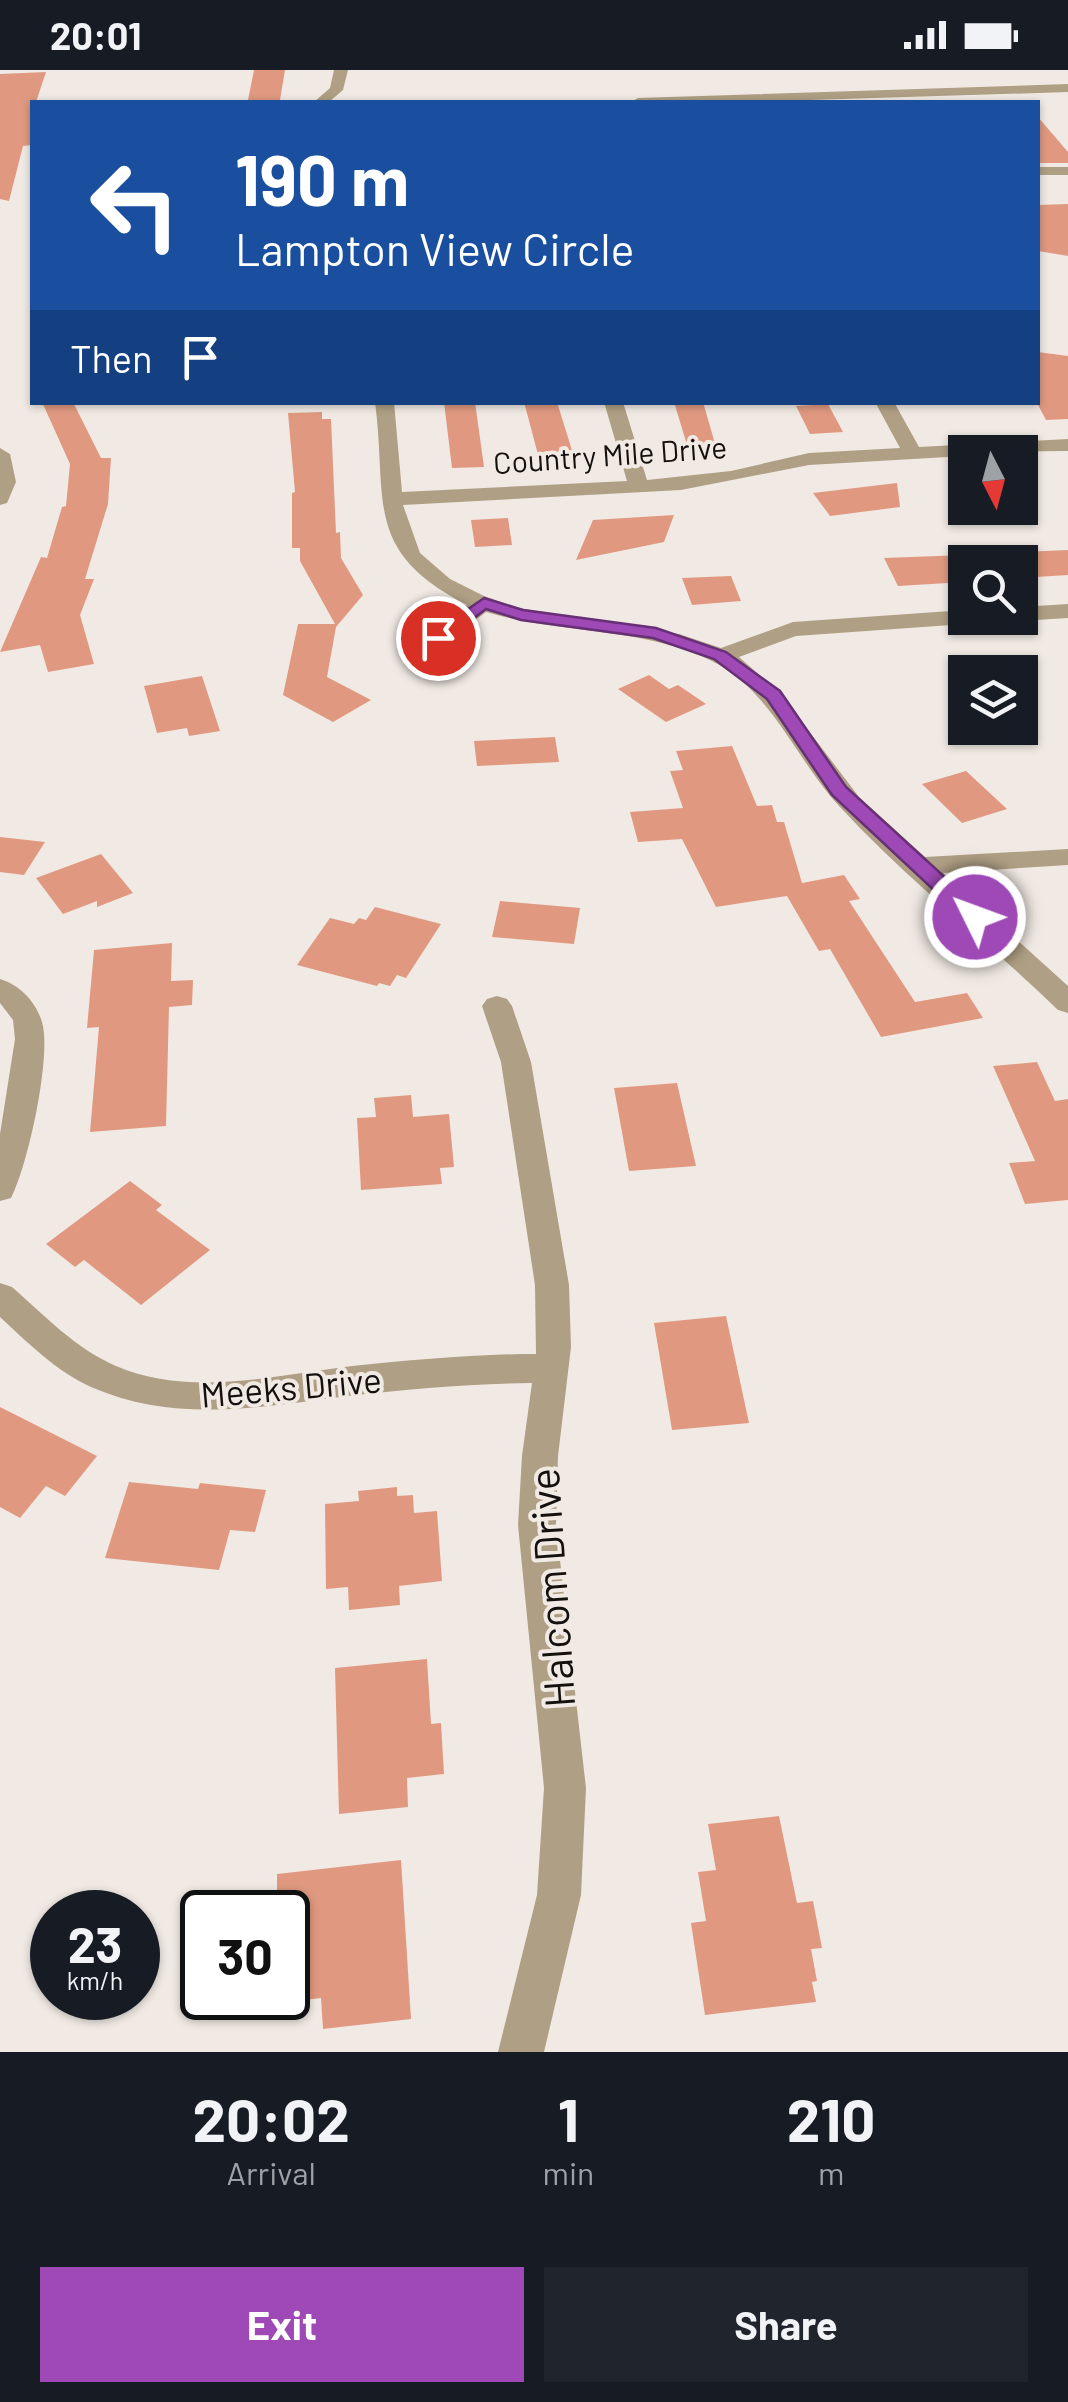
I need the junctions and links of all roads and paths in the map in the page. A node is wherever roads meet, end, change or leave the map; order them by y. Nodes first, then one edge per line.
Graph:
1 (341, 70) edge
2 (1068, 88) edge
3 (324, 100) edge
4 (746, 100) edge
5 (1040, 171) edge
6 (1068, 171) edge
7 (384, 405) edge
8 (614, 405) edge
9 (886, 405) edge
10 (1068, 445) edge
11 (912, 453) junction
12 (0, 454) edge
13 (639, 486) junction
14 (394, 499) junction
15 (0, 500) edge
16 (484, 603) junction
17 (1068, 612) edge
18 (1038, 613) edge
19 (948, 618) edge
20 (415, 655) dead end
21 (720, 656) junction
22 (1068, 857) edge
23 (920, 866) junction
24 (0, 989) edge
25 (1068, 1003) edge
26 (496, 1006) dead end
27 (0, 1190) edge
28 (0, 1298) edge
29 (552, 1368) junction
30 (521, 2052) edge

1 - 3 street
2 - 4 street
5 - 6 street
7 - 14 street
8 - 13 street
9 - 11 street
10 - 11 street, Country Mile Drive
11 - 13 street, Country Mile Drive
12 - 15 street
13 - 14 street, Country Mile Drive
14 - 16 street
16 - 20 street
16 - 21 street
17 - 18 street
19 - 21 street
21 - 23 street
22 - 23 street
23 - 25 street
24 - 27 street
26 - 29 street, Halcom Drive
28 - 29 street, Meeks Drive
29 - 30 street, Halcom Drive

